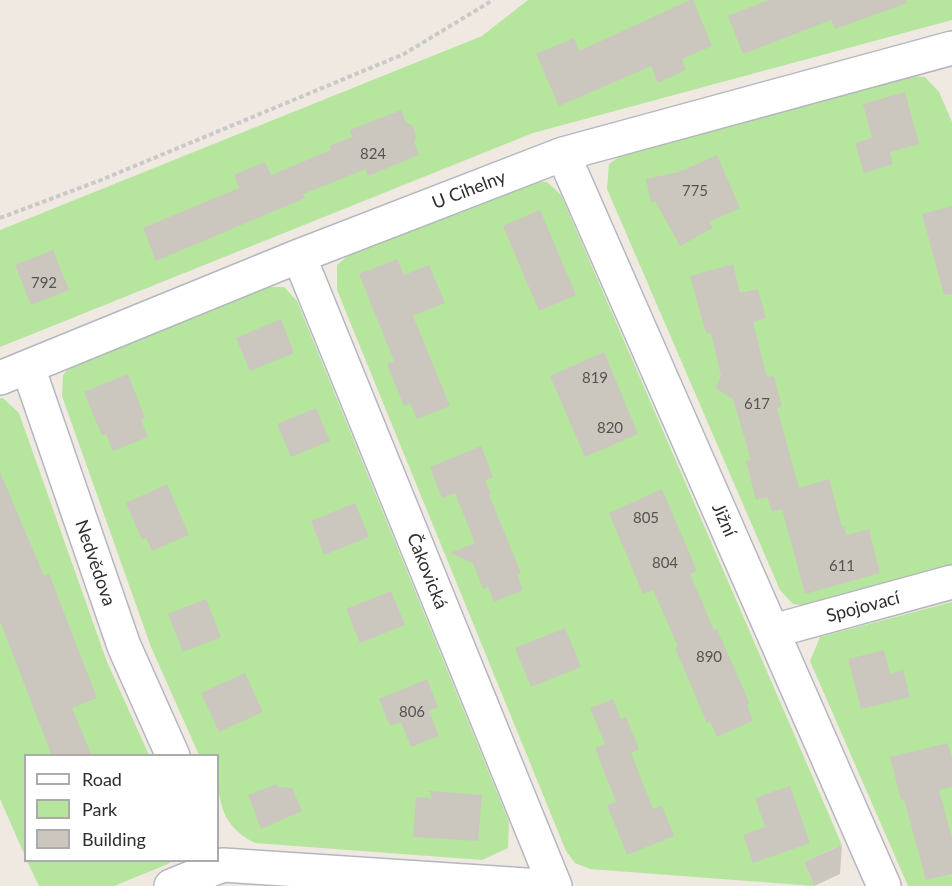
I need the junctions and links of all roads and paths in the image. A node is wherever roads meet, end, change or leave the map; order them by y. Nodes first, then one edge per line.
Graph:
1 (493, 0) edge
2 (950, 55) edge
3 (563, 154) junction
4 (0, 218) edge
5 (299, 256) junction
6 (14, 373) edge
7 (952, 582) edge
8 (773, 631) junction
9 (173, 754) edge
10 (224, 868) edge
11 (171, 886) edge
12 (542, 886) edge
13 (555, 886) edge
14 (884, 886) edge

1 - 4 path
2 - 3 street, U Cihelny
3 - 5 street, U Cihelny
3 - 8 street, Jižní
5 - 6 street, U Cihelny
5 - 13 street, Čakovická
6 - 9 street, Nedvědova
7 - 8 street, Spojovací
8 - 14 street, Jižní
10 - 11 street
10 - 12 street

